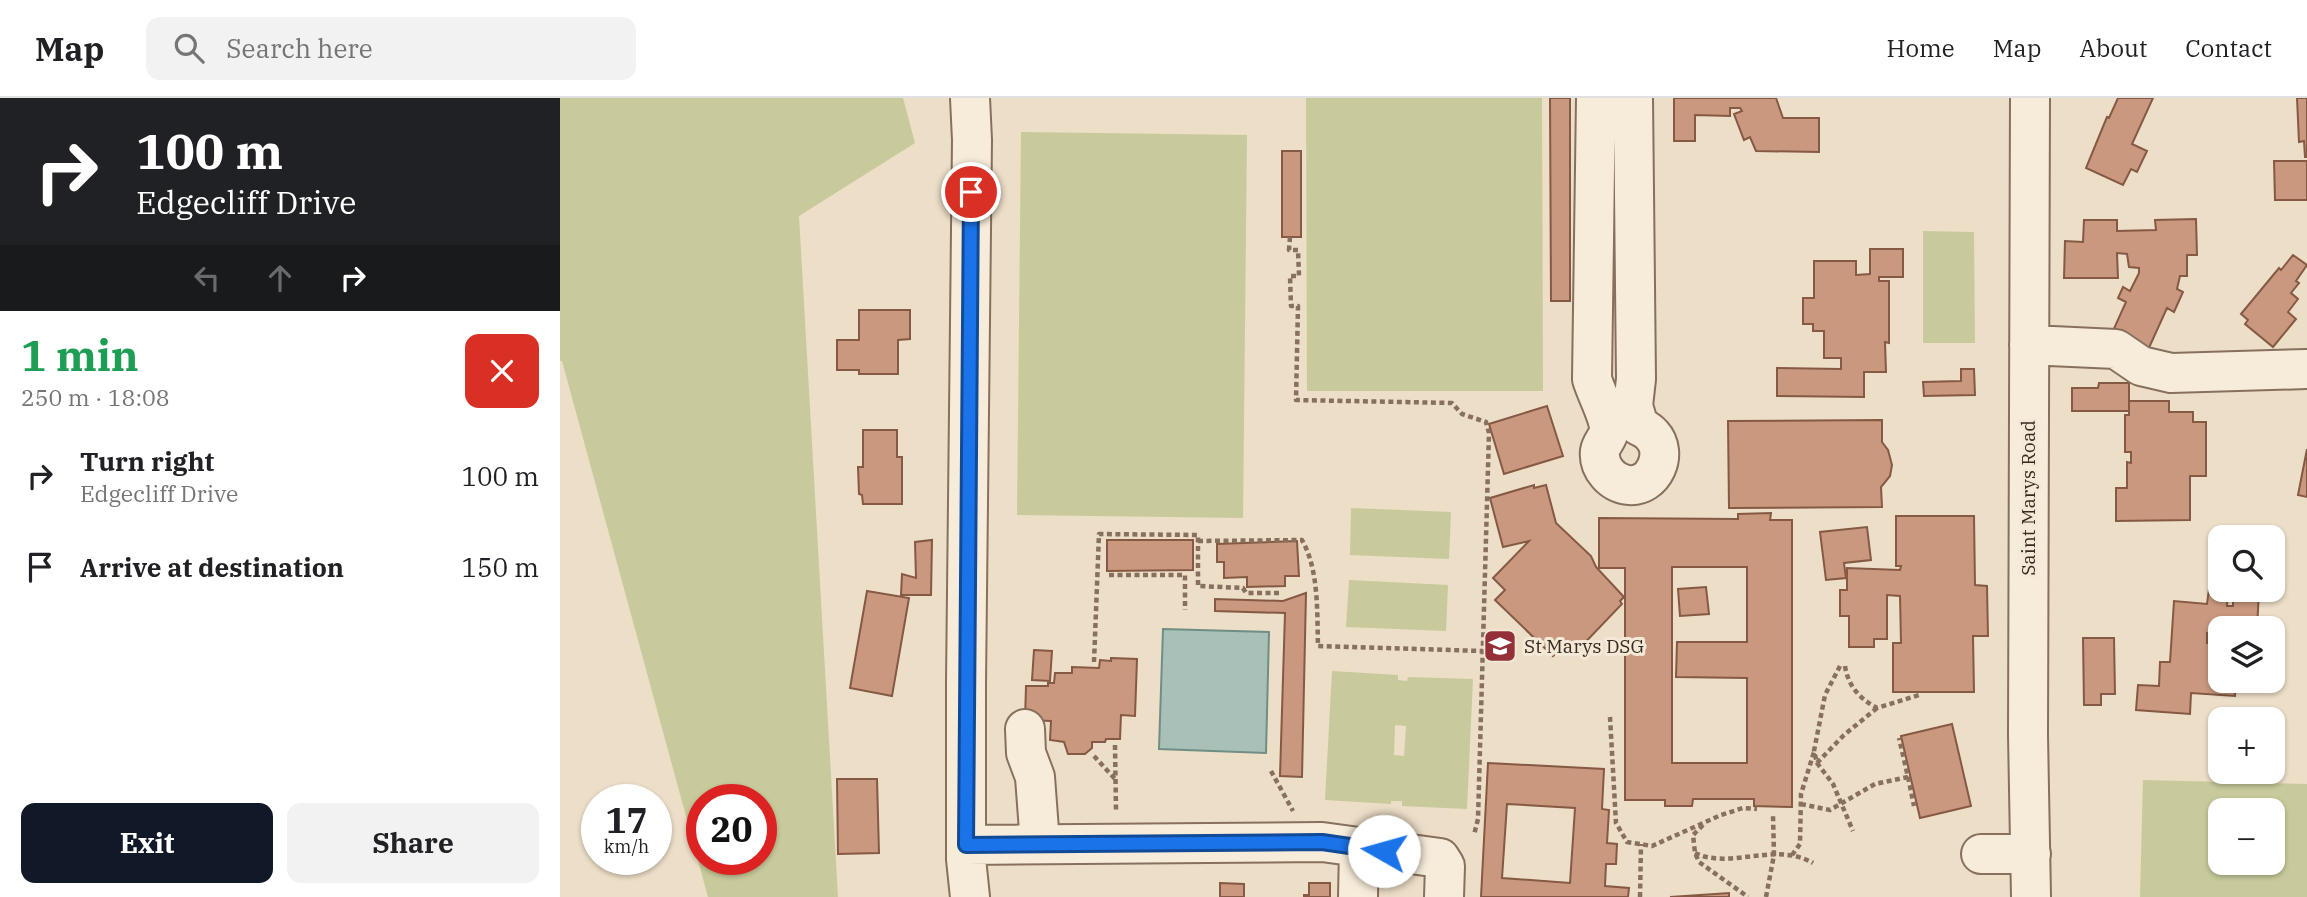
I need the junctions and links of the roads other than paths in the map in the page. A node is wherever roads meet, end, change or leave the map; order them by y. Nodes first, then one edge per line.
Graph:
1 (970, 98) edge
2 (1596, 98) edge
3 (1633, 98) edge
4 (2030, 98) edge
5 (2029, 345) junction
6 (2307, 369) edge
7 (1025, 729) dead end
8 (1040, 844) junction
9 (966, 845) junction
10 (1359, 848) junction
11 (1981, 854) dead end
12 (2031, 854) junction
13 (970, 897) edge
14 (1359, 897) edge
15 (1444, 897) edge
16 (2031, 897) edge

1 - 9 street
2 - 3 street
4 - 5 street, Saint Marys Road
5 - 6 street
5 - 12 street, Saint Marys Road
7 - 8 street
8 - 9 street
8 - 10 street
9 - 13 street
10 - 14 street
10 - 15 street
11 - 12 street
12 - 16 street, Saint Marys Road

